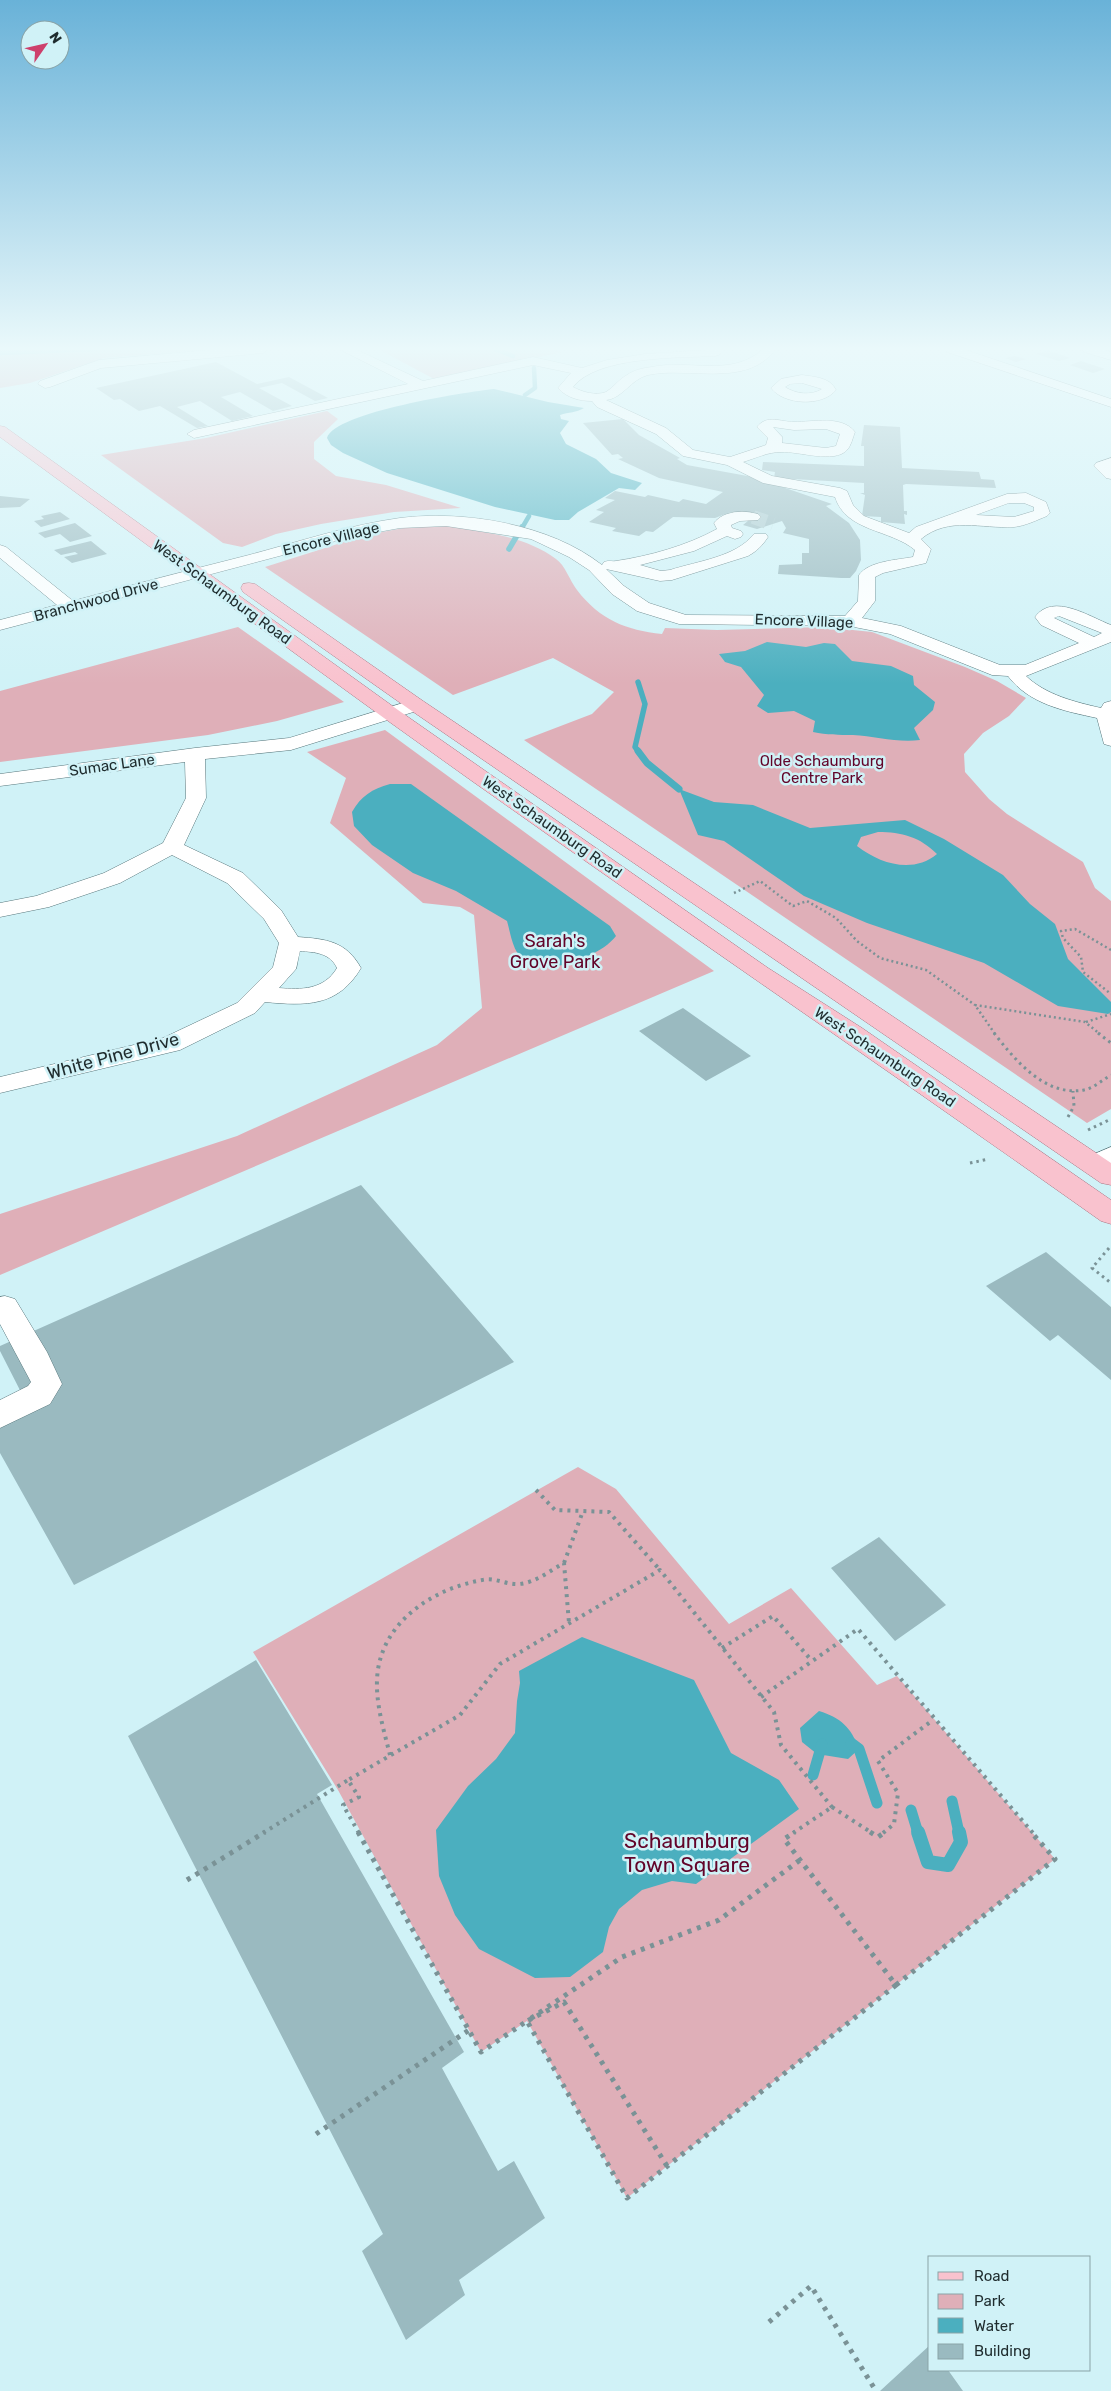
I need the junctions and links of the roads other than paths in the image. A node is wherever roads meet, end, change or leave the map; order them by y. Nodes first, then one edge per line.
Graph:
1 (42, 461) edge
2 (725, 461) edge
3 (735, 461) edge
4 (731, 462) junction
5 (1111, 462) edge
6 (1111, 475) edge
7 (753, 517) tunnel mouth
8 (953, 519) dead end
9 (725, 531) junction
10 (911, 539) junction
11 (0, 550) edge
12 (203, 555) dead end
13 (603, 566) junction
14 (220, 568) junction
15 (197, 574) junction
16 (70, 607) junction
17 (849, 621) junction
18 (0, 625) edge
19 (1111, 631) edge
20 (1111, 636) edge
21 (1094, 643) junction
22 (1013, 671) junction
23 (396, 704) junction
24 (1109, 711) edge
25 (1111, 740) edge
26 (195, 754) junction
27 (0, 780) edge
28 (172, 847) junction
29 (0, 910) edge
30 (290, 942) junction
31 (260, 994) junction
32 (0, 1085) edge
33 (1106, 1166) edge
34 (1111, 1214) edge
35 (5, 1307) dead end
36 (0, 1414) edge

1 - 15 main road, West Schaumburg Road
2 - 4 street
3 - 4 street
4 - 10 street
5 - 6 street
7 - 9 street
8 - 10 street
9 - 13 street
9 - 13 street
10 - 17 street
11 - 16 street
12 - 14 main road, West Schaumburg Road
13 - 14 street, Encore Village
13 - 17 street, Encore Village
14 - 15 street, Branchwood Drive
14 - 23 main road, West Schaumburg Road
15 - 16 street, Branchwood Drive
15 - 23 main road, West Schaumburg Road
16 - 18 street, Branchwood Drive
17 - 22 street, Encore Village
19 - 21 street
20 - 21 street, Encore Village
21 - 22 street, Encore Village
22 - 24 street
23 - 26 street, Sumac Lane
23 - 33 main road, West Schaumburg Road
23 - 34 main road, West Schaumburg Road
24 - 25 street
26 - 27 street, Sumac Lane
26 - 28 street
28 - 29 street
28 - 30 street
30 - 31 street, White Pine Drive
30 - 31 street
31 - 32 street, White Pine Drive
35 - 36 street

